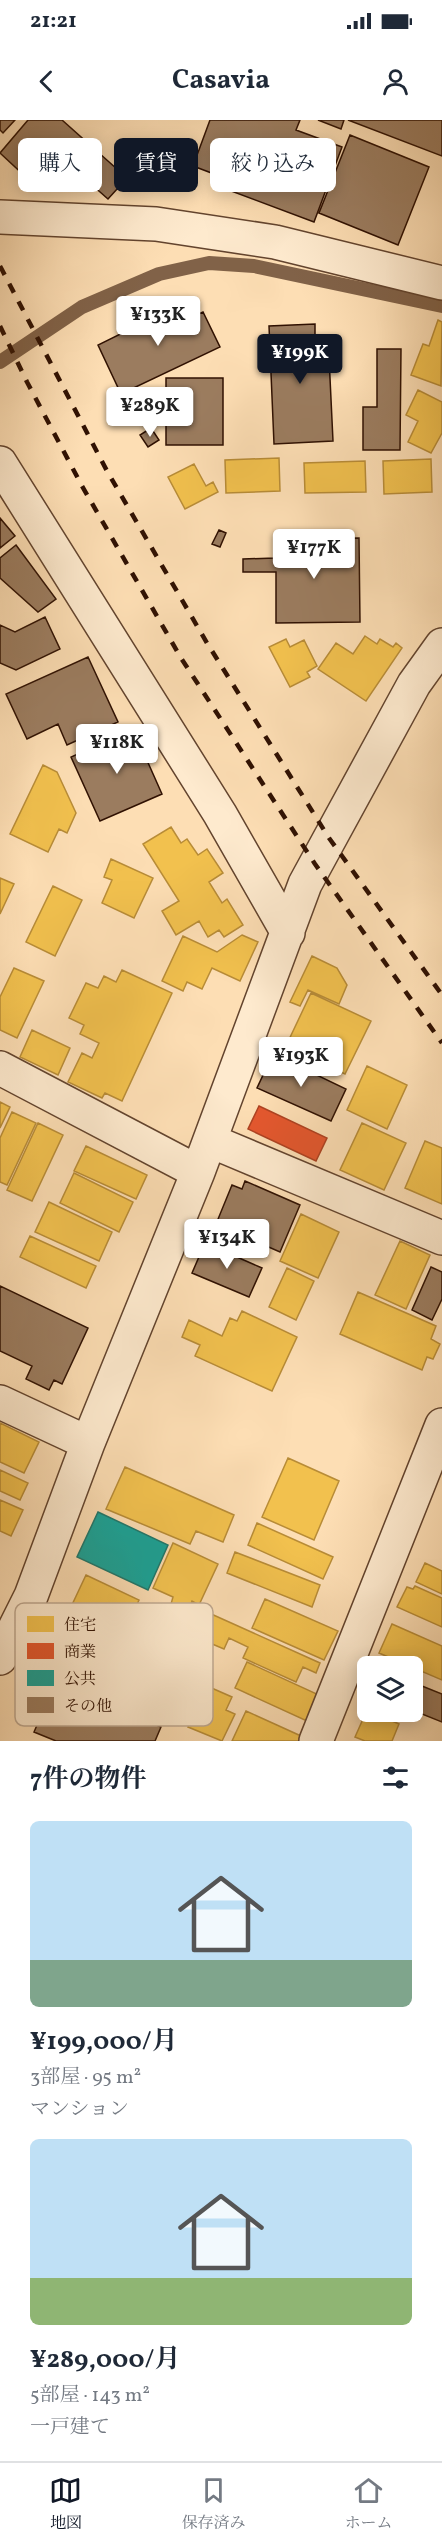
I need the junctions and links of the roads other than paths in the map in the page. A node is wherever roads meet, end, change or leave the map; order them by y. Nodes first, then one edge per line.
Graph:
1 (0, 217) edge
2 (442, 283) edge
3 (0, 463) edge
4 (442, 645) edge
5 (288, 933) junction
6 (0, 1068) edge
7 (211, 1141) junction
8 (198, 1172) junction
9 (442, 1238) edge
10 (0, 1402) edge
11 (442, 1425) edge
12 (88, 1443) junction
13 (28, 1603) edge
14 (15, 1628) edge
15 (0, 1658) edge
16 (316, 1741) edge

1 - 2 street
3 - 5 street
4 - 5 street
5 - 7 street
6 - 8 street
7 - 8 street
7 - 9 street
8 - 12 street
10 - 12 street
11 - 16 street
12 - 13 street
14 - 15 street

